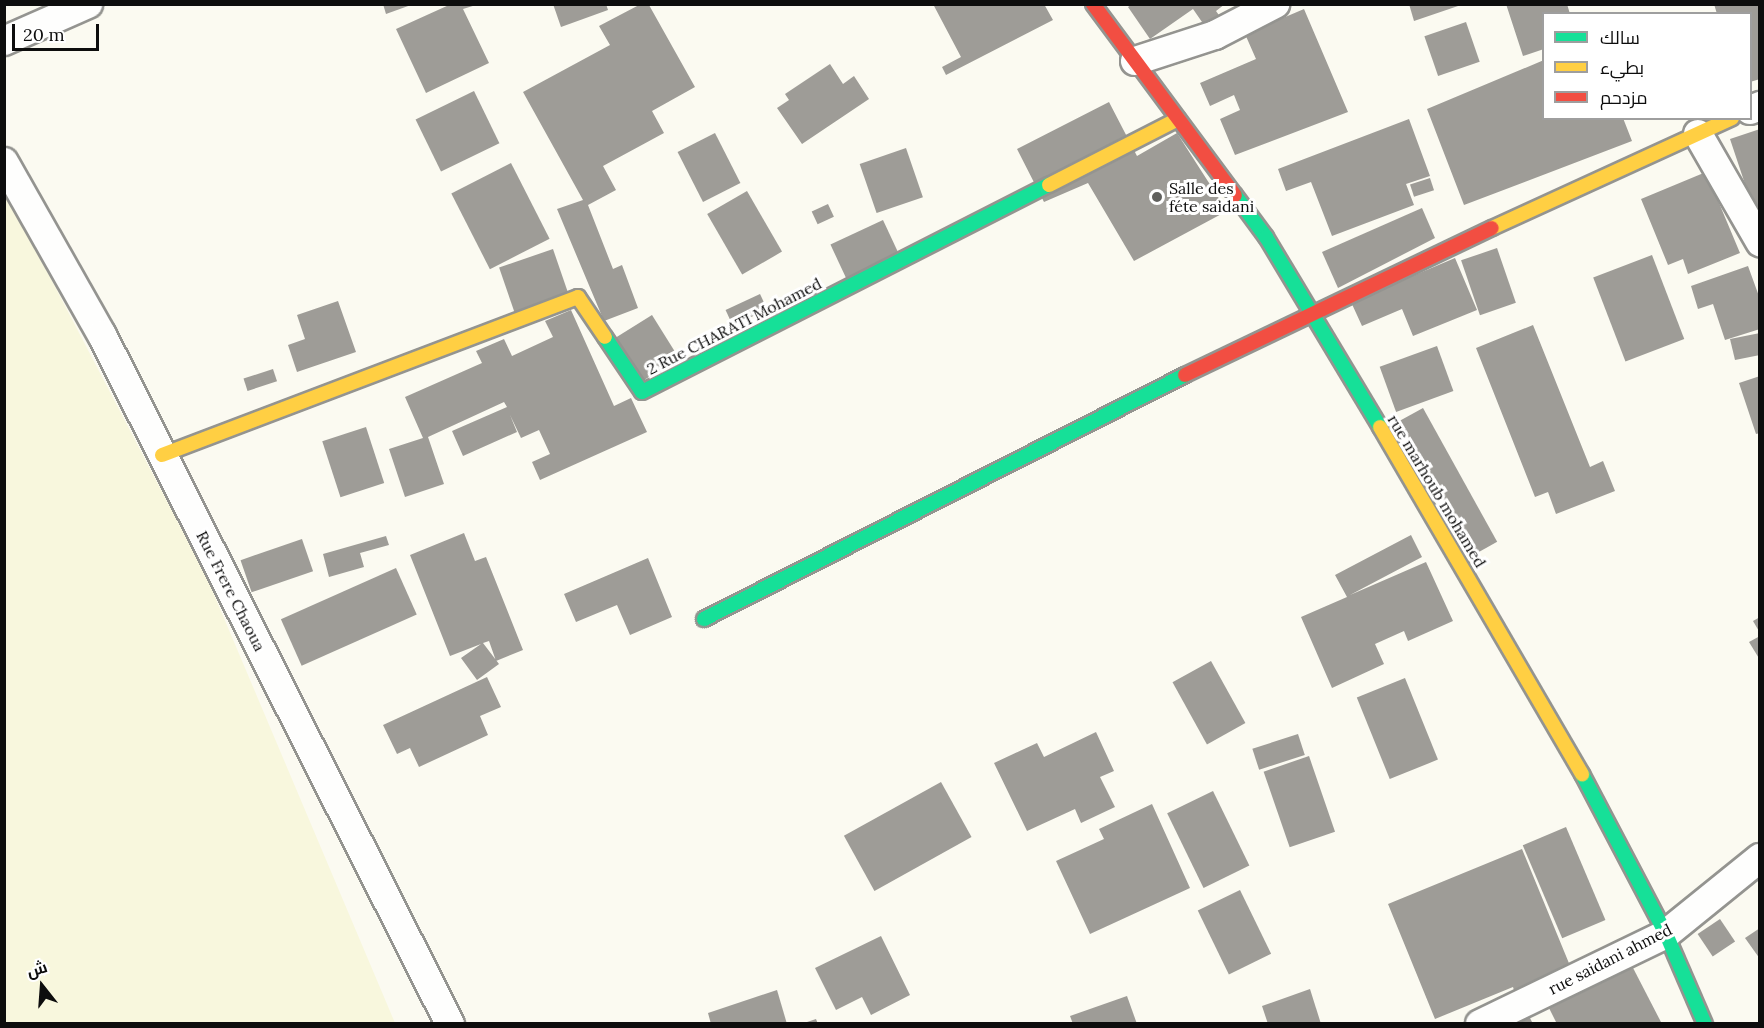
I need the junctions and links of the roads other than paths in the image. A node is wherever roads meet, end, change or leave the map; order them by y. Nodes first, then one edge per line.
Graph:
1 (88, 4) edge
2 (1093, 4) edge
3 (1275, 4) edge
4 (4, 41) edge
5 (1136, 61) junction
6 (1178, 119) junction
7 (1728, 120) edge
8 (1698, 134) junction
9 (4, 162) edge
10 (1760, 242) edge
11 (1310, 312) junction
12 (162, 454) junction
13 (704, 619) dead end
14 (1760, 858) edge
15 (1666, 934) junction
16 (450, 1023) edge
17 (1480, 1023) edge
18 (1705, 1023) edge

1 - 4 street
2 - 5 street, rue marhoub mohamed
3 - 5 street
5 - 6 street, rue marhoub mohamed
6 - 11 street, rue marhoub mohamed
6 - 12 street, 2 Rue CHARATI Mohamed
7 - 8 street
8 - 10 street
8 - 11 street
9 - 12 street, Rue Frere Chaoua
11 - 13 street
11 - 15 street, rue marhoub mohamed
12 - 16 street, Rue Frere Chaoua
14 - 15 street, rue saidani ahmed
15 - 17 street, rue saidani ahmed
15 - 18 street, rue marhoub mohamed

